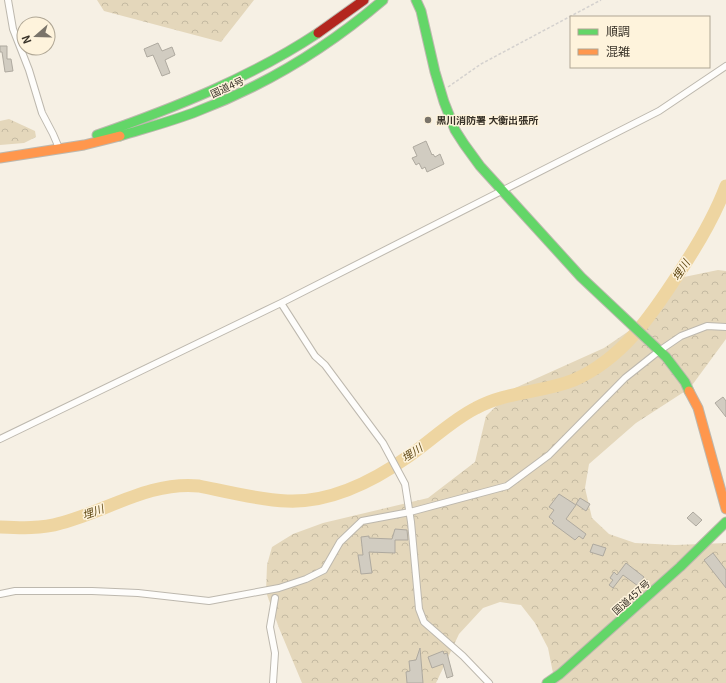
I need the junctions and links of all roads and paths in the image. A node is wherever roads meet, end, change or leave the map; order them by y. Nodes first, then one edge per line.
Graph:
1 (8, 0) edge
2 (364, 0) edge
3 (383, 0) edge
4 (416, 0) edge
5 (601, 0) edge
6 (571, 16) edge
7 (570, 17) edge
8 (726, 66) edge
9 (441, 91) junction
10 (59, 148) junction
11 (0, 158) edge
12 (502, 191) junction
13 (281, 304) junction
14 (726, 326) edge
15 (658, 350) junction
16 (0, 439) edge
17 (726, 509) edge
18 (410, 512) junction
19 (726, 522) edge
20 (0, 594) edge
21 (275, 598) dead end
22 (274, 683) edge
23 (489, 683) edge
24 (547, 683) edge

1 - 10 street
2 - 10 main road, 国道4号
3 - 10 main road, 国道4号
4 - 9 main road
5 - 6 path
7 - 9 path
8 - 12 street
9 - 12 main road
10 - 11 main road, 国道4号
12 - 13 street
12 - 15 main road
13 - 16 street
13 - 18 street
14 - 15 street
15 - 17 main road
15 - 18 street
18 - 20 street
18 - 23 street
19 - 24 main road, 国道457号
21 - 22 street

